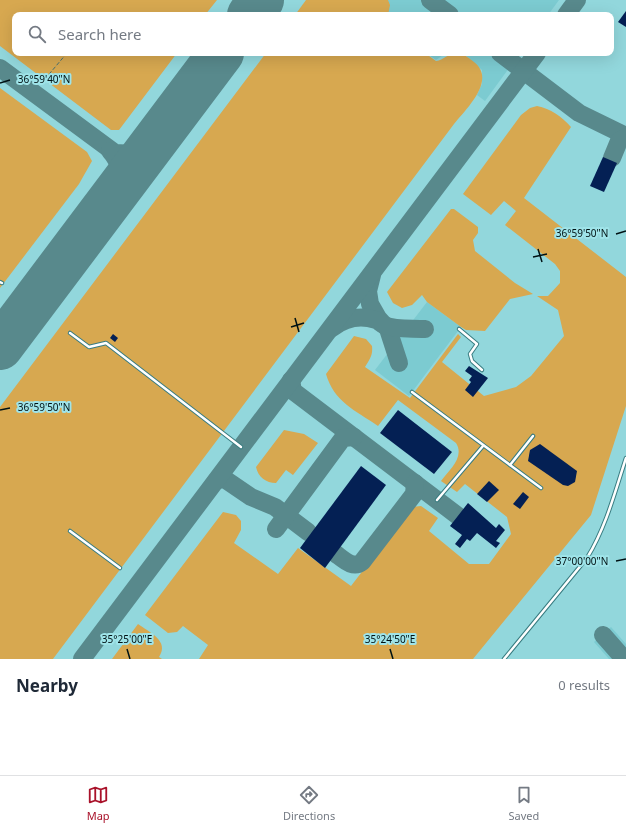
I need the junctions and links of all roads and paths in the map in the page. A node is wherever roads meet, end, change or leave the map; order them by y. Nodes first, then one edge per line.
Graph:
1 (64, 56) edge
2 (45, 79) dead end
3 (459, 329) dead end
4 (70, 333) dead end
5 (482, 370) dead end
6 (412, 392) dead end
7 (533, 436) dead end
8 (484, 445) junction
9 (241, 447) dead end
10 (626, 458) edge
11 (510, 465) junction
12 (541, 488) dead end
13 (437, 500) dead end
14 (70, 531) dead end
15 (120, 568) dead end
16 (504, 659) edge

1 - 2 path
3 - 5 lane
4 - 9 lane
6 - 8 lane
7 - 11 lane
8 - 11 lane
8 - 13 lane
10 - 16 lane
11 - 12 lane
14 - 15 lane

